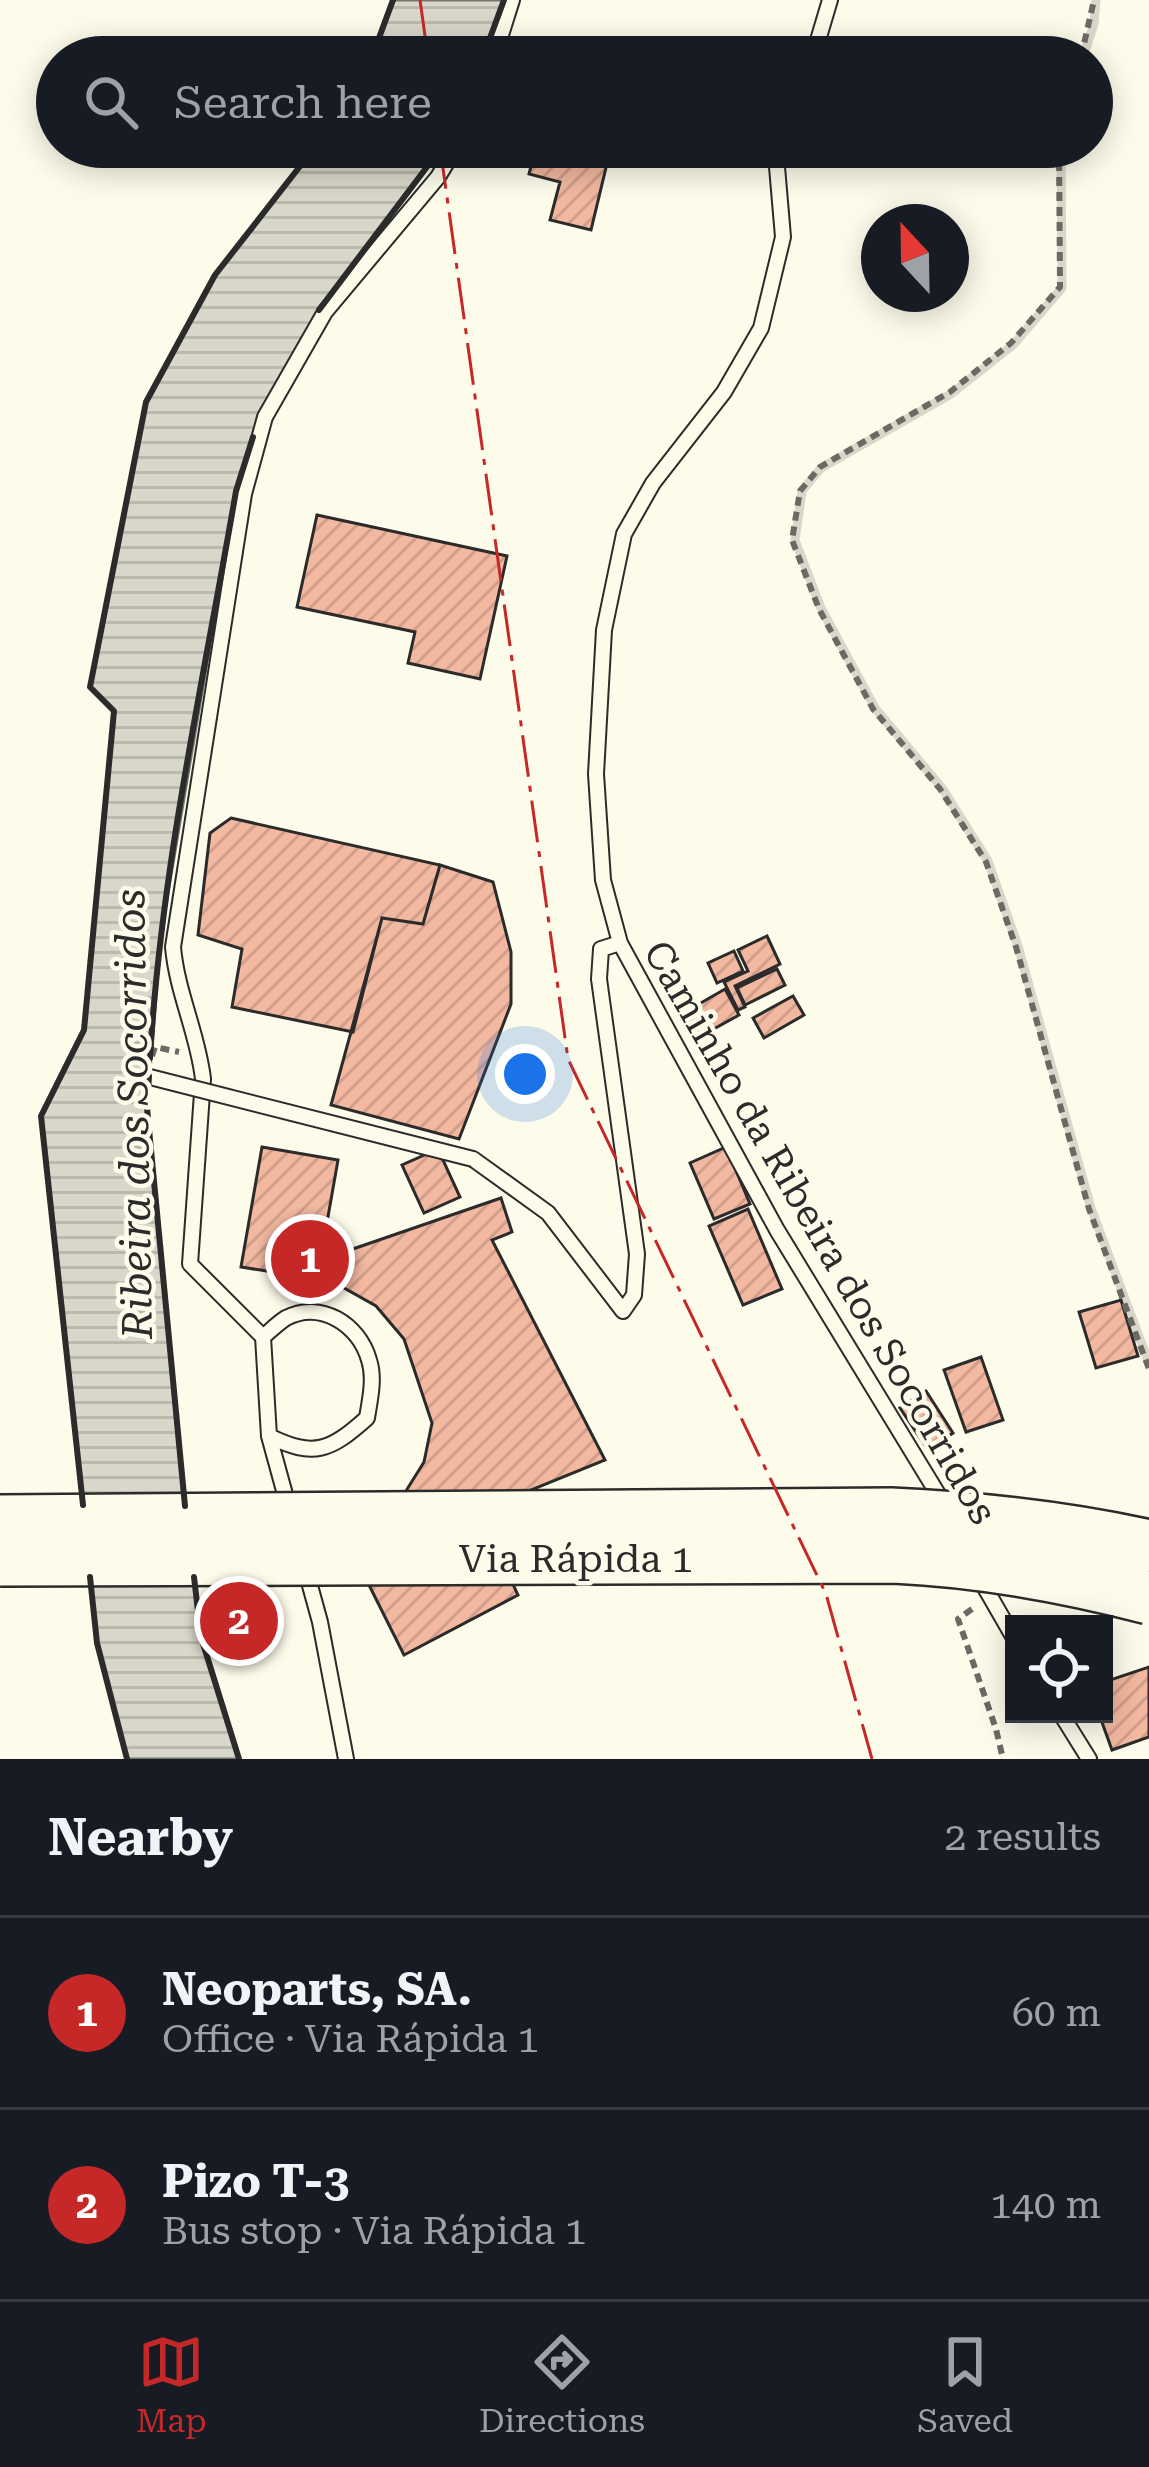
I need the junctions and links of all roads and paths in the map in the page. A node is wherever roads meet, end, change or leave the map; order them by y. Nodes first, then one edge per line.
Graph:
1 (512, 0) edge
2 (830, 0) edge
3 (1094, 0) edge
4 (501, 36) edge
5 (819, 36) edge
6 (1086, 36) edge
7 (443, 168) edge
8 (777, 168) edge
9 (1059, 168) edge
10 (620, 943) junction
11 (200, 1056) junction
12 (146, 1076) joint
13 (263, 1337) junction
14 (1149, 1369) edge
15 (269, 1436) junction
16 (0, 1521) edge
17 (1149, 1546) edge
18 (0, 1560) edge
19 (989, 1598) junction
20 (1149, 1598) edge
21 (1005, 1624) edge
22 (1067, 1723) edge
23 (346, 1759) edge
24 (1003, 1759) edge
25 (1089, 1759) edge

1 - 4 lane
2 - 5 lane
3 - 6 path
7 - 11 lane
8 - 10 lane
9 - 14 path
10 - 12 lane, Caminho da Ribeira dos Socorridos, bridge
10 - 19 lane, Caminho da Ribeira dos Socorridos
11 - 12 path
11 - 13 lane
13 - 15 lane
13 - 15 lane
15 - 23 lane
16 - 17 highway, Via Rápida 1, bridge
18 - 20 highway, Via Rápida 1, bridge
19 - 21 lane, Caminho da Ribeira dos Socorridos
19 - 24 path
22 - 25 lane

